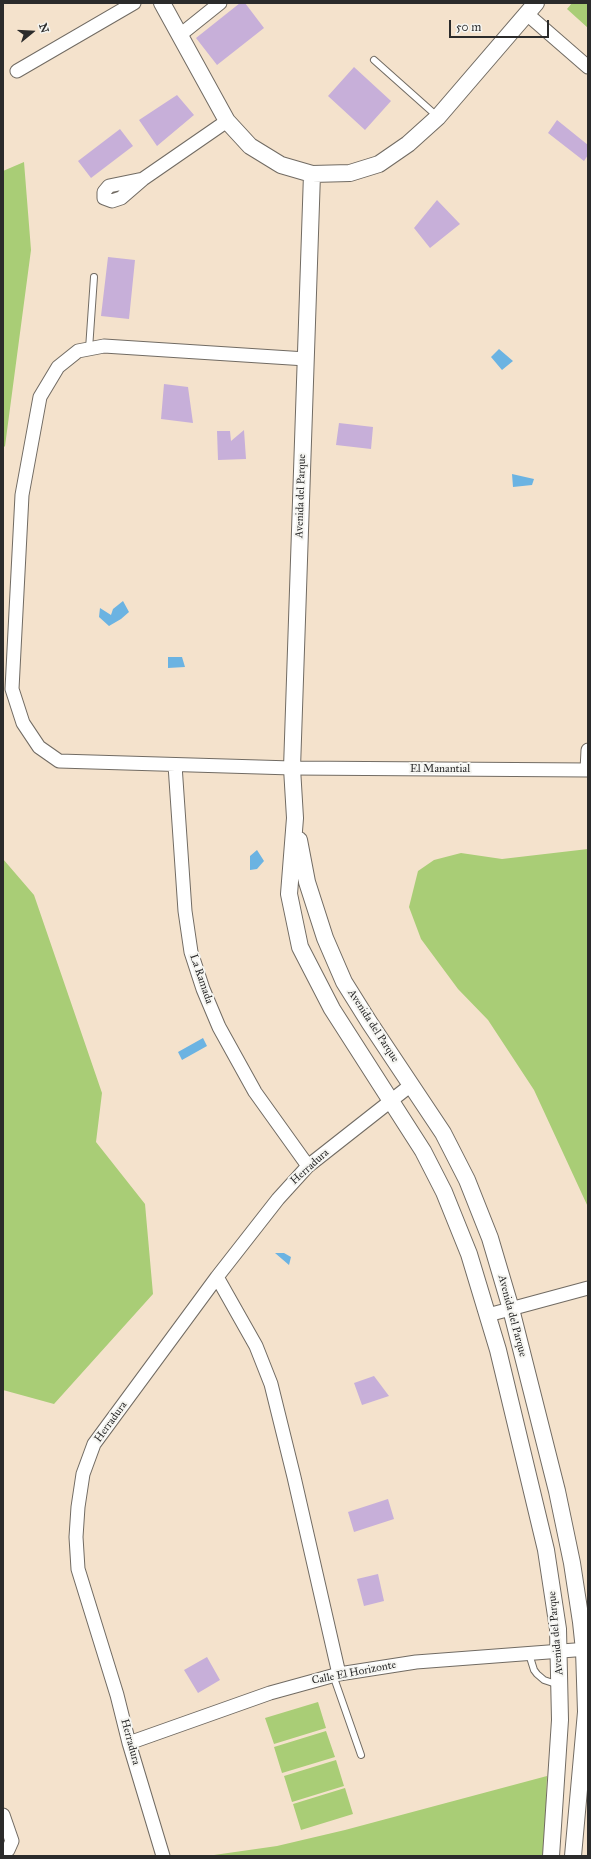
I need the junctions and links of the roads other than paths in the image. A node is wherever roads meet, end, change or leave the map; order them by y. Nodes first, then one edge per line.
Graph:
1 (134, 3) edge
2 (162, 3) edge
3 (220, 3) edge
4 (531, 8) edge
5 (180, 35) junction
6 (374, 60) dead end
7 (588, 67) edge
8 (17, 71) dead end
9 (438, 117) junction
10 (228, 121) junction
11 (312, 174) junction
12 (143, 179) dead end
13 (94, 277) dead end
14 (89, 349) junction
15 (306, 359) junction
16 (588, 750) edge
17 (176, 765) junction
18 (292, 768) junction
19 (588, 770) edge
20 (294, 818) junction
21 (411, 1085) junction
22 (391, 1102) junction
23 (308, 1166) junction
24 (216, 1277) junction
25 (588, 1288) edge
26 (511, 1309) junction
27 (488, 1315) junction
28 (586, 1650) edge
29 (560, 1652) junction
30 (530, 1654) junction
31 (336, 1674) junction
32 (560, 1686) junction
33 (129, 1743) junction
34 (361, 1754) dead end
35 (3, 1815) edge
36 (3, 1854) edge
37 (163, 1856) edge
38 (551, 1856) edge
39 (573, 1856) edge

1 - 8 street
2 - 5 street
3 - 5 street
4 - 7 street
4 - 9 street
5 - 10 street
6 - 9 lane
9 - 11 street
10 - 11 street
10 - 12 street
11 - 15 street, Avenida del Parque
13 - 14 lane
14 - 15 street, El Manantial
14 - 17 street, El Manantial
15 - 18 street, Avenida del Parque
16 - 19 street
17 - 18 street, El Manantial
17 - 23 street, La Ramada
18 - 19 street, El Manantial
18 - 20 street, Avenida del Parque
20 - 21 street, Avenida del Parque
20 - 22 street, Avenida del Parque
21 - 22 street, Herradura
21 - 26 street, Avenida del Parque
22 - 23 street, Herradura
22 - 27 street, Avenida del Parque
23 - 24 street, Herradura
24 - 31 street
24 - 33 street, Herradura
25 - 26 street
26 - 27 street
26 - 28 street, Avenida del Parque
27 - 29 street, Avenida del Parque
28 - 29 street, Calle El Horizonte
28 - 39 street, Avenida del Parque
29 - 30 street, Calle El Horizonte
29 - 32 street, Avenida del Parque
30 - 31 street, Calle El Horizonte
30 - 32 lane
31 - 33 street, Calle El Horizonte
31 - 34 lane
32 - 38 street, Avenida del Parque
33 - 37 street, Herradura
35 - 36 street

